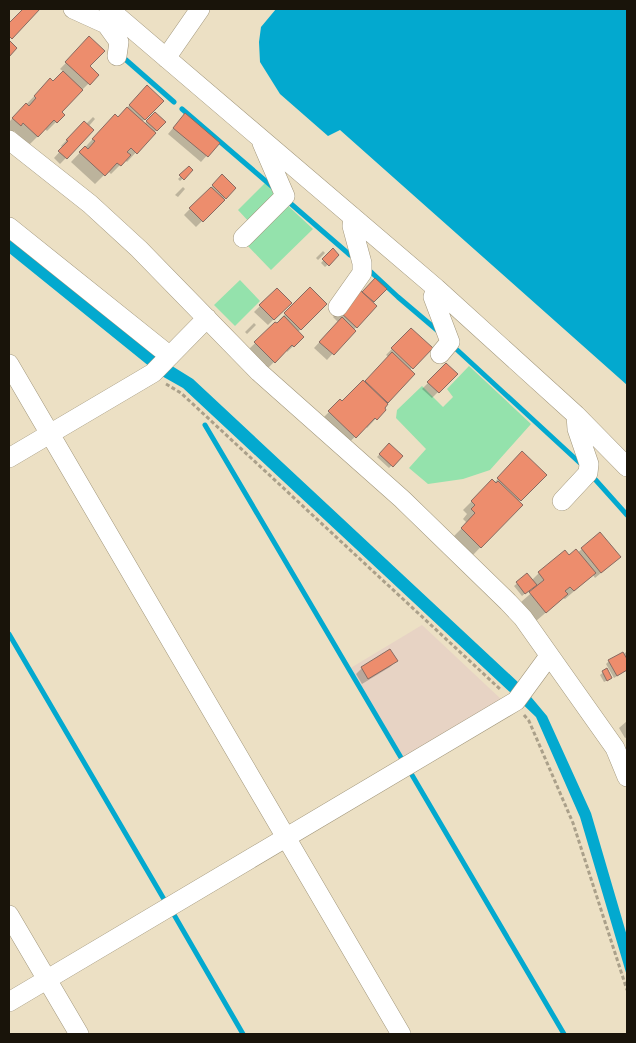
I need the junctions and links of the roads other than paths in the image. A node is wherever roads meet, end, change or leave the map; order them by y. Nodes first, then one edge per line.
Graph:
1 (73, 9) edge
2 (200, 9) edge
3 (110, 15) edge
4 (117, 56) dead end
5 (166, 58) junction
6 (260, 137) junction
7 (9, 140) edge
8 (353, 217) junction
9 (9, 227) edge
10 (243, 238) dead end
11 (436, 288) junction
12 (338, 307) dead end
13 (206, 318) junction
14 (440, 354) dead end
15 (169, 357) junction
16 (9, 364) edge
17 (576, 415) junction
18 (49, 434) junction
19 (9, 458) edge
20 (627, 467) edge
21 (562, 501) dead end
22 (549, 656) junction
23 (627, 777) edge
24 (285, 838) junction
25 (9, 914) edge
26 (46, 979) junction
27 (9, 1002) edge
28 (79, 1034) edge
29 (401, 1034) edge

1 - 3 street
2 - 5 street
3 - 4 street
3 - 5 street
5 - 6 street
6 - 8 street
6 - 10 street
7 - 13 street
8 - 11 street
8 - 12 street
9 - 15 street
11 - 14 street
11 - 17 street
13 - 15 street
13 - 22 street
15 - 18 street
16 - 18 street
17 - 20 street
17 - 21 street
18 - 19 street
18 - 24 street
22 - 23 street
22 - 24 street
24 - 26 street
24 - 29 street
25 - 26 street
26 - 27 street
26 - 28 street

